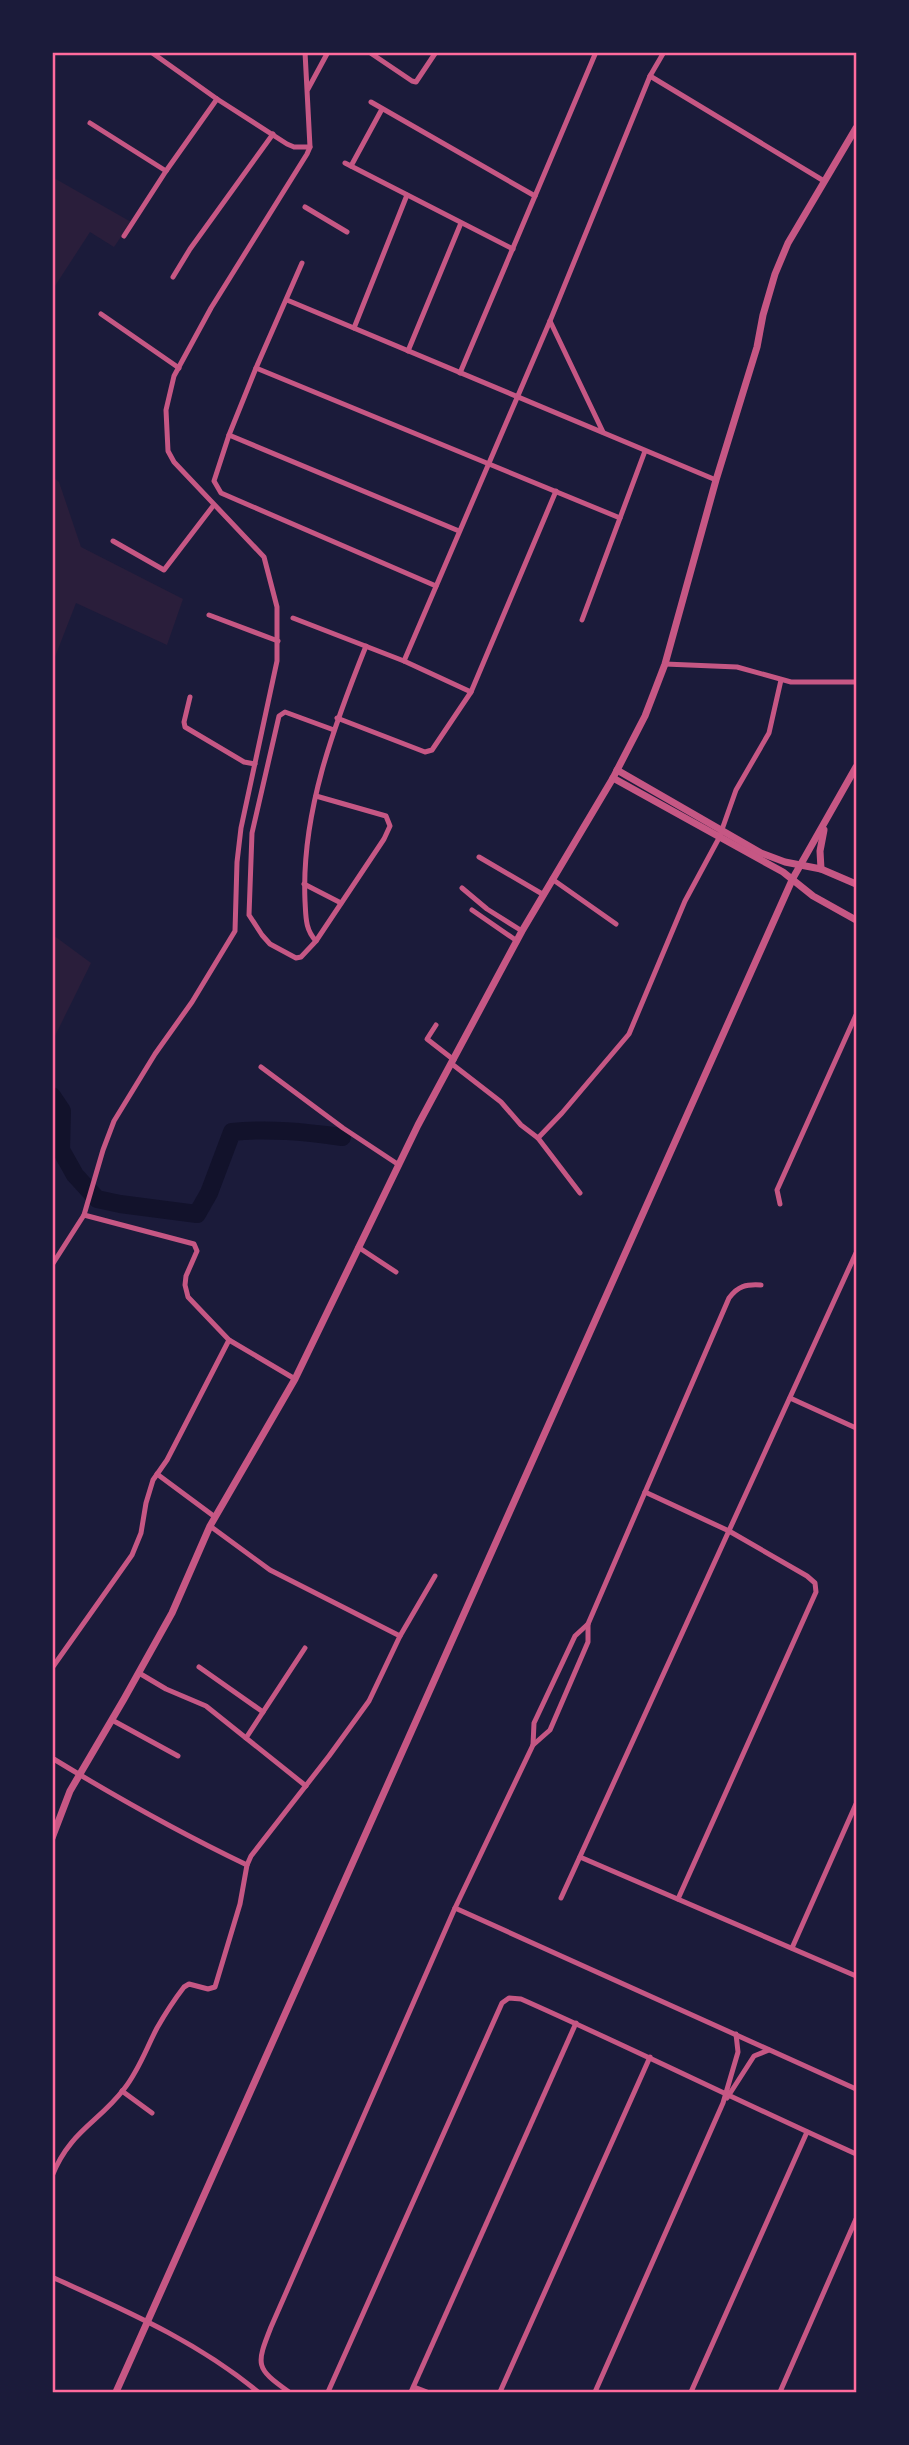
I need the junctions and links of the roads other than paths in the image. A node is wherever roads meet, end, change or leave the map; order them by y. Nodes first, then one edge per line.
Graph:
1 (151, 52) edge
2 (305, 52) edge
3 (328, 52) edge
4 (369, 52) edge
5 (436, 52) edge
6 (596, 52) edge
7 (664, 52) edge
8 (382, 56) edge
9 (650, 76) junction
10 (308, 89) junction
11 (216, 99) junction
12 (371, 102) dead end
13 (382, 109) junction
14 (90, 123) dead end
15 (856, 128) edge
16 (273, 134) junction
17 (310, 147) junction
18 (166, 171) junction
19 (824, 181) junction
20 (284, 194) junction
21 (407, 195) junction
22 (535, 196) junction
23 (290, 198) dead end
24 (305, 207) dead end
25 (461, 223) junction
26 (347, 232) dead end
27 (124, 236) dead end
28 (513, 249) junction
29 (302, 263) dead end
30 (173, 277) dead end
31 (287, 300) junction
32 (102, 314) dead end
33 (550, 321) junction
34 (354, 328) junction
35 (408, 351) junction
36 (178, 368) junction
37 (256, 368) junction
38 (460, 373) junction
39 (516, 397) junction
40 (603, 433) junction
41 (229, 435) junction
42 (645, 451) junction
43 (488, 463) junction
44 (716, 480) junction
45 (556, 491) junction
46 (213, 506) junction
47 (620, 518) junction
48 (459, 531) junction
49 (113, 541) dead end
50 (436, 586) junction
51 (209, 615) dead end
52 (293, 618) dead end
53 (582, 620) dead end
54 (278, 641) junction
55 (366, 646) junction
56 (404, 661) junction
57 (665, 664) junction
58 (781, 680) junction
59 (856, 682) edge
60 (471, 692) junction
61 (190, 697) dead end
62 (337, 718) junction
63 (334, 730) junction
64 (255, 764) junction
65 (856, 766) edge
66 (617, 770) junction
67 (613, 778) junction
68 (316, 796) junction
69 (826, 823) junction
70 (720, 834) junction
71 (479, 857) dead end
72 (801, 865) junction
73 (821, 869) junction
74 (793, 878) junction
75 (552, 879) junction
76 (304, 884) junction
77 (856, 884) edge
78 (462, 888) dead end
79 (541, 893) junction
80 (341, 903) junction
81 (472, 910) dead end
82 (856, 920) edge
83 (616, 925) dead end
84 (522, 931) junction
85 (316, 941) junction
86 (517, 941) junction
87 (856, 1015) edge
88 (436, 1025) dead end
89 (453, 1062) junction
90 (261, 1067) dead end
91 (538, 1138) junction
92 (399, 1165) junction
93 (580, 1193) dead end
94 (780, 1204) dead end
95 (84, 1215) junction
96 (358, 1247) junction
97 (856, 1253) edge
98 (52, 1265) edge
99 (396, 1272) dead end
100 (761, 1285) dead end
101 (229, 1339) junction
102 (295, 1379) junction
103 (790, 1398) junction
104 (856, 1428) edge
105 (157, 1474) junction
106 (645, 1492) junction
107 (215, 1517) junction
108 (210, 1526) junction
109 (729, 1531) junction
110 (435, 1576) dead end
111 (588, 1624) junction
112 (400, 1636) junction
113 (305, 1647) dead end
114 (199, 1667) dead end
115 (52, 1668) edge
116 (139, 1674) junction
117 (263, 1712) junction
118 (111, 1720) junction
119 (246, 1738) junction
120 (533, 1745) junction
121 (178, 1756) dead end
122 (52, 1758) edge
123 (80, 1775) junction
124 (306, 1786) junction
125 (856, 1804) edge
126 (52, 1838) edge
127 (580, 1857) junction
128 (247, 1865) junction
129 (561, 1898) dead end
130 (678, 1899) junction
131 (455, 1908) junction
132 (792, 1948) junction
133 (856, 1976) edge
134 (576, 2023) junction
135 (736, 2034) junction
136 (770, 2049) junction
137 (650, 2057) junction
138 (856, 2089) edge
139 (122, 2091) junction
140 (726, 2095) junction
141 (152, 2113) dead end
142 (807, 2132) junction
143 (856, 2154) edge
144 (56, 2160) edge
145 (52, 2176) edge
146 (856, 2219) edge
147 (52, 2277) edge
148 (148, 2322) junction
149 (412, 2390) edge
150 (116, 2392) edge
151 (258, 2392) edge
152 (289, 2392) edge
153 (328, 2392) edge
154 (427, 2392) edge
155 (500, 2392) edge
156 (595, 2392) edge
157 (691, 2392) edge
158 (780, 2392) edge

1 - 11 street
2 - 10 street
3 - 10 street
4 - 8 street
5 - 8 street
6 - 22 street
7 - 9 street
9 - 19 street
9 - 33 street
10 - 17 street
11 - 16 street
11 - 18 street
12 - 13 street
13 - 21 street
13 - 22 street
14 - 18 street
15 - 19 street
16 - 17 street
16 - 30 street
17 - 20 street
18 - 27 street
19 - 44 street
20 - 23 street
20 - 36 street
21 - 25 street
21 - 34 street
22 - 28 street
24 - 26 street
25 - 28 street
25 - 35 street
28 - 38 street
29 - 31 street
31 - 34 street
31 - 37 street
32 - 36 street
33 - 39 street
33 - 40 street
34 - 35 street
35 - 38 street
36 - 46 street
37 - 41 street
37 - 43 street
38 - 39 street
39 - 40 street
39 - 43 street
40 - 42 street
41 - 48 street
41 - 50 street
42 - 44 street
42 - 47 street
43 - 45 street
43 - 48 street
44 - 57 street
45 - 47 street
45 - 60 street
46 - 49 street
46 - 54 street
47 - 53 street
48 - 50 street
50 - 56 street
51 - 54 street
52 - 55 street
54 - 64 street
55 - 56 street
55 - 62 street
56 - 60 street
57 - 58 street
57 - 66 street
58 - 59 street
58 - 70 street
60 - 62 street
61 - 64 street
62 - 63 street
63 - 68 street
63 - 85 street
64 - 95 street
65 - 69 street
66 - 67 street
66 - 70 street
67 - 70 street
67 - 75 street
68 - 76 street
68 - 80 street
69 - 72 street
69 - 73 street
70 - 72 street
70 - 74 street
70 - 91 street
71 - 79 street
72 - 73 street
72 - 74 street
73 - 77 street
74 - 82 street
74 - 148 street
75 - 79 street
75 - 83 street
76 - 80 street
76 - 85 street
78 - 84 street
79 - 84 street
80 - 85 street
81 - 86 street
84 - 86 street
86 - 89 street
87 - 94 street
88 - 89 street
89 - 91 street
89 - 92 street
90 - 92 street
91 - 93 street
92 - 96 street
95 - 98 street
95 - 101 street
96 - 99 street
96 - 102 street
97 - 103 street
100 - 106 street
101 - 102 street
101 - 105 street
102 - 107 street
103 - 104 street
103 - 109 street
105 - 107 street
105 - 115 street
106 - 109 street
106 - 111 street
107 - 108 street
108 - 112 street
108 - 116 street
109 - 127 street
109 - 130 street
110 - 112 street
111 - 120 street
111 - 120 street
112 - 124 street
113 - 117 street
114 - 117 street
116 - 118 street
116 - 119 street
117 - 119 street
118 - 121 street
118 - 123 street
119 - 124 street
120 - 131 street
122 - 123 street
123 - 126 street
123 - 128 street
124 - 128 street
125 - 132 street
127 - 129 street
127 - 130 street
128 - 139 street
130 - 132 street
131 - 135 street
131 - 152 street
132 - 133 street
134 - 137 street
134 - 149 street
134 - 153 street
135 - 136 street
135 - 140 street
136 - 138 street
136 - 140 street
137 - 140 street
137 - 155 street
139 - 141 street
139 - 144 street
140 - 142 street
140 - 156 street
142 - 143 street
142 - 157 street
144 - 145 street
146 - 158 street
147 - 148 street
148 - 150 street
148 - 151 street
149 - 154 street

